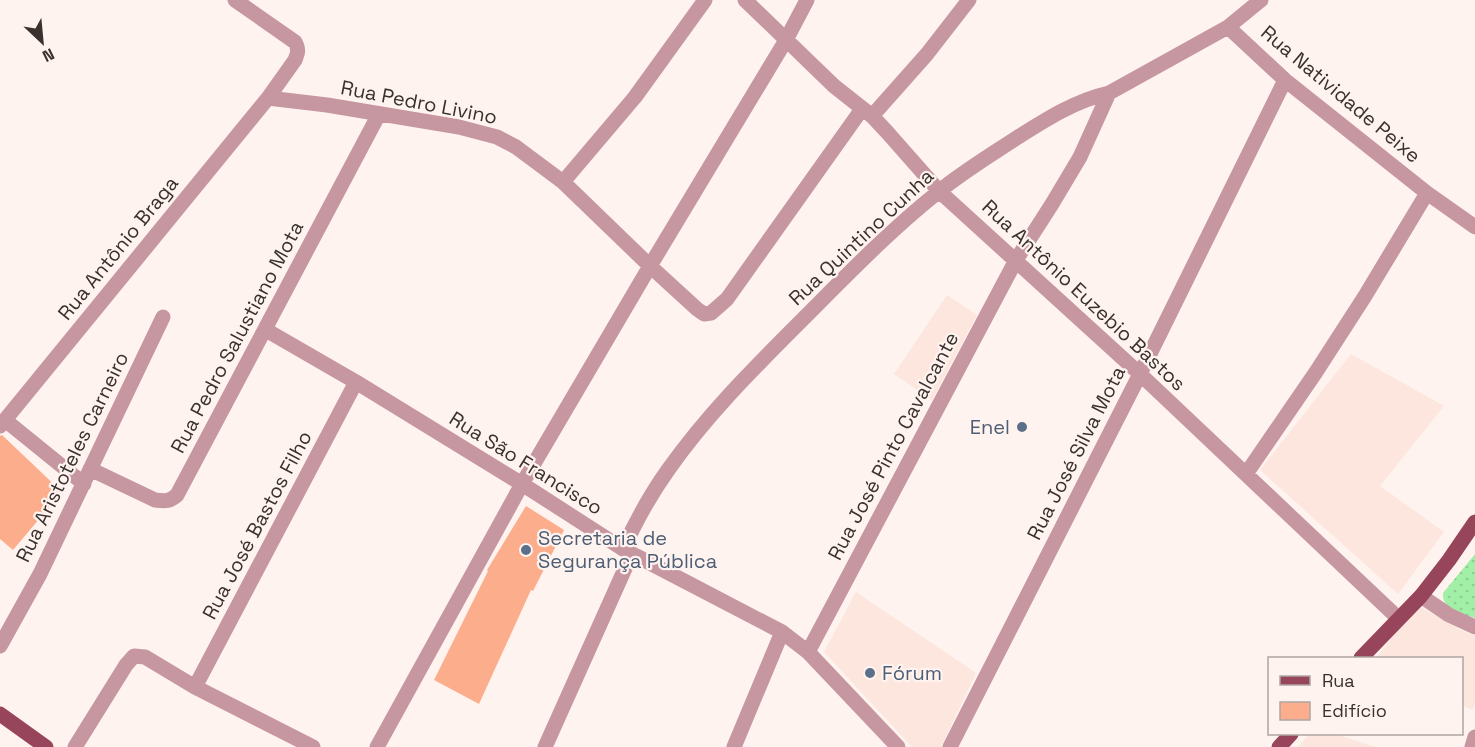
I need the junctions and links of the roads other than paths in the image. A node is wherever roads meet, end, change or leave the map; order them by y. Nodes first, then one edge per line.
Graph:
1 (235, 0) edge
2 (705, 0) edge
3 (745, 0) edge
4 (807, 0) edge
5 (969, 0) edge
6 (1261, 0) edge
7 (1228, 27) junction
8 (786, 40) junction
9 (1285, 80) junction
10 (1109, 93) junction
11 (268, 98) junction
12 (867, 113) junction
13 (379, 114) junction
14 (563, 182) junction
15 (939, 191) junction
16 (1427, 193) junction
17 (1475, 227) edge
18 (1016, 260) junction
19 (650, 266) junction
20 (163, 316) dead end
21 (266, 330) junction
22 (1140, 374) junction
23 (356, 382) junction
24 (2, 423) edge
25 (90, 470) junction
26 (1245, 474) junction
27 (84, 484) junction
28 (522, 484) junction
29 (1475, 522) edge
30 (627, 551) junction
31 (1420, 596) junction
32 (1398, 618) junction
33 (1475, 627) edge
34 (782, 632) junction
35 (0, 646) edge
36 (808, 652) junction
37 (1361, 657) edge
38 (195, 687) junction
39 (0, 714) edge
40 (1290, 735) edge
41 (1475, 737) edge
42 (46, 747) edge
43 (75, 747) edge
44 (313, 747) edge
45 (377, 747) edge
46 (545, 747) edge
47 (734, 747) edge
48 (898, 747) edge
49 (950, 747) edge
50 (1279, 747) edge
51 (1472, 747) edge

1 - 11 street, Rua Antônio Braga
2 - 14 street
3 - 8 street, Rua Antônio Euzebio Bastos
4 - 8 street
5 - 12 street
6 - 7 street, Rua Quintino Cunha
7 - 9 street, Rua Natividade Peixe
7 - 10 street, Rua Quintino Cunha
8 - 12 street, Rua Antônio Euzebio Bastos
8 - 19 street
9 - 16 street, Rua Natividade Peixe
9 - 22 street, Rua José Silva Mota
10 - 15 street, Rua Quintino Cunha
10 - 18 street, Rua José Pinto Cavalcante
11 - 13 street, Rua Pedro Livino
11 - 24 street, Rua Antônio Braga
12 - 15 street, Rua Antônio Euzebio Bastos
12 - 19 street, Rua Pedro Livino
13 - 14 street, Rua Pedro Livino
13 - 21 street, Rua Pedro Salustiano Mota
14 - 19 street, Rua Pedro Livino
15 - 18 street, Rua Antônio Euzebio Bastos
15 - 30 street, Rua Quintino Cunha
16 - 17 street, Rua Natividade Peixe
16 - 26 street
18 - 22 street, Rua Antônio Euzebio Bastos
18 - 36 street, Rua José Pinto Cavalcante
19 - 28 street
20 - 25 street, Rua Aristoteles Carneiro
21 - 23 street, Rua São Francisco
21 - 25 street, Rua Pedro Salustiano Mota
22 - 26 street, Rua Antônio Euzebio Bastos
22 - 49 street, Rua José Silva Mota
23 - 28 street, Rua São Francisco
23 - 38 street, Rua José Bastos Filho
24 - 27 street
25 - 27 street, Rua Aristoteles Carneiro
26 - 32 street, Rua Antônio Euzebio Bastos
27 - 35 street, Rua Aristoteles Carneiro
28 - 30 street, Rua São Francisco
28 - 45 street
29 - 31 main road
30 - 34 street, Rua São Francisco
30 - 46 street, Rua Quintino Cunha
31 - 32 main road
31 - 33 street
32 - 37 main road
34 - 36 street, Rua São Francisco
34 - 47 street
36 - 48 street, Rua São Francisco
38 - 43 street
38 - 44 street
39 - 42 main road
40 - 50 main road
41 - 51 street

